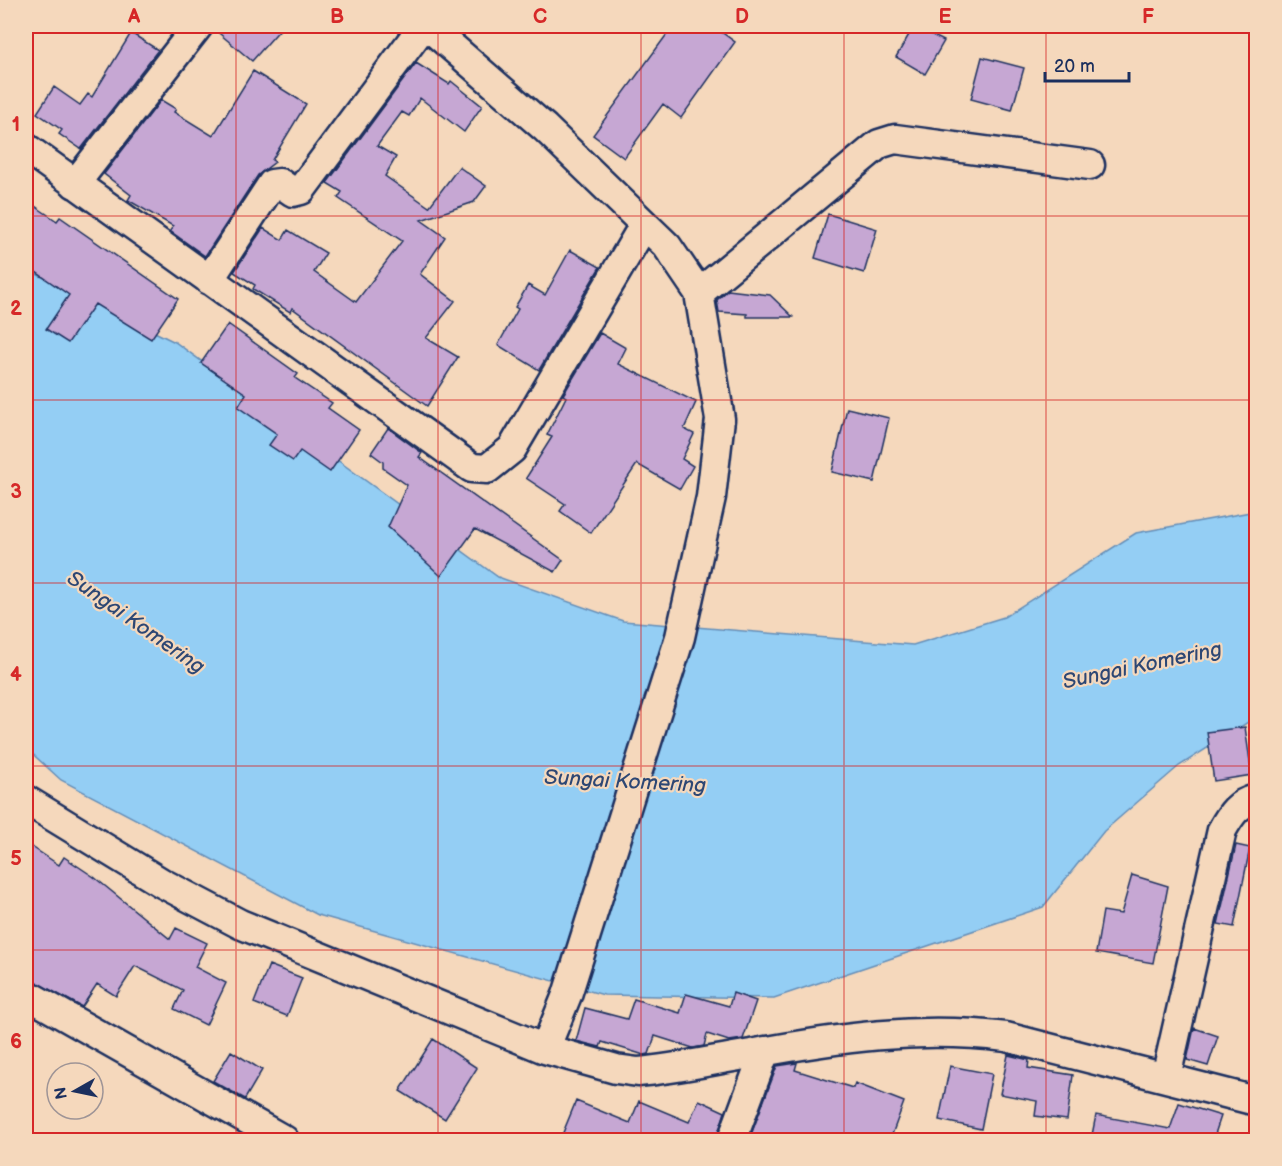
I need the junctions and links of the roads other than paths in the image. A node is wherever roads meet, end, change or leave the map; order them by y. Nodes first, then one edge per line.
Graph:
1 (198, 26) edge
2 (423, 26) edge
3 (428, 26) edge
4 (26, 148) edge
5 (1090, 165) dead end
6 (75, 184) junction
7 (644, 225) junction
8 (209, 280) junction
9 (699, 293) junction
10 (1257, 799) edge
11 (26, 800) edge
12 (26, 994) edge
13 (545, 1049) junction
14 (765, 1051) junction
15 (1166, 1077) junction
16 (1257, 1101) edge
17 (284, 1140) edge
18 (732, 1140) edge

1 - 6 street
2 - 8 street
3 - 7 street
4 - 6 street
5 - 9 street
6 - 8 street
7 - 8 street
7 - 9 street
9 - 13 street
10 - 15 street
11 - 13 street
12 - 17 street
13 - 14 street
14 - 15 street
14 - 18 street
15 - 16 street

